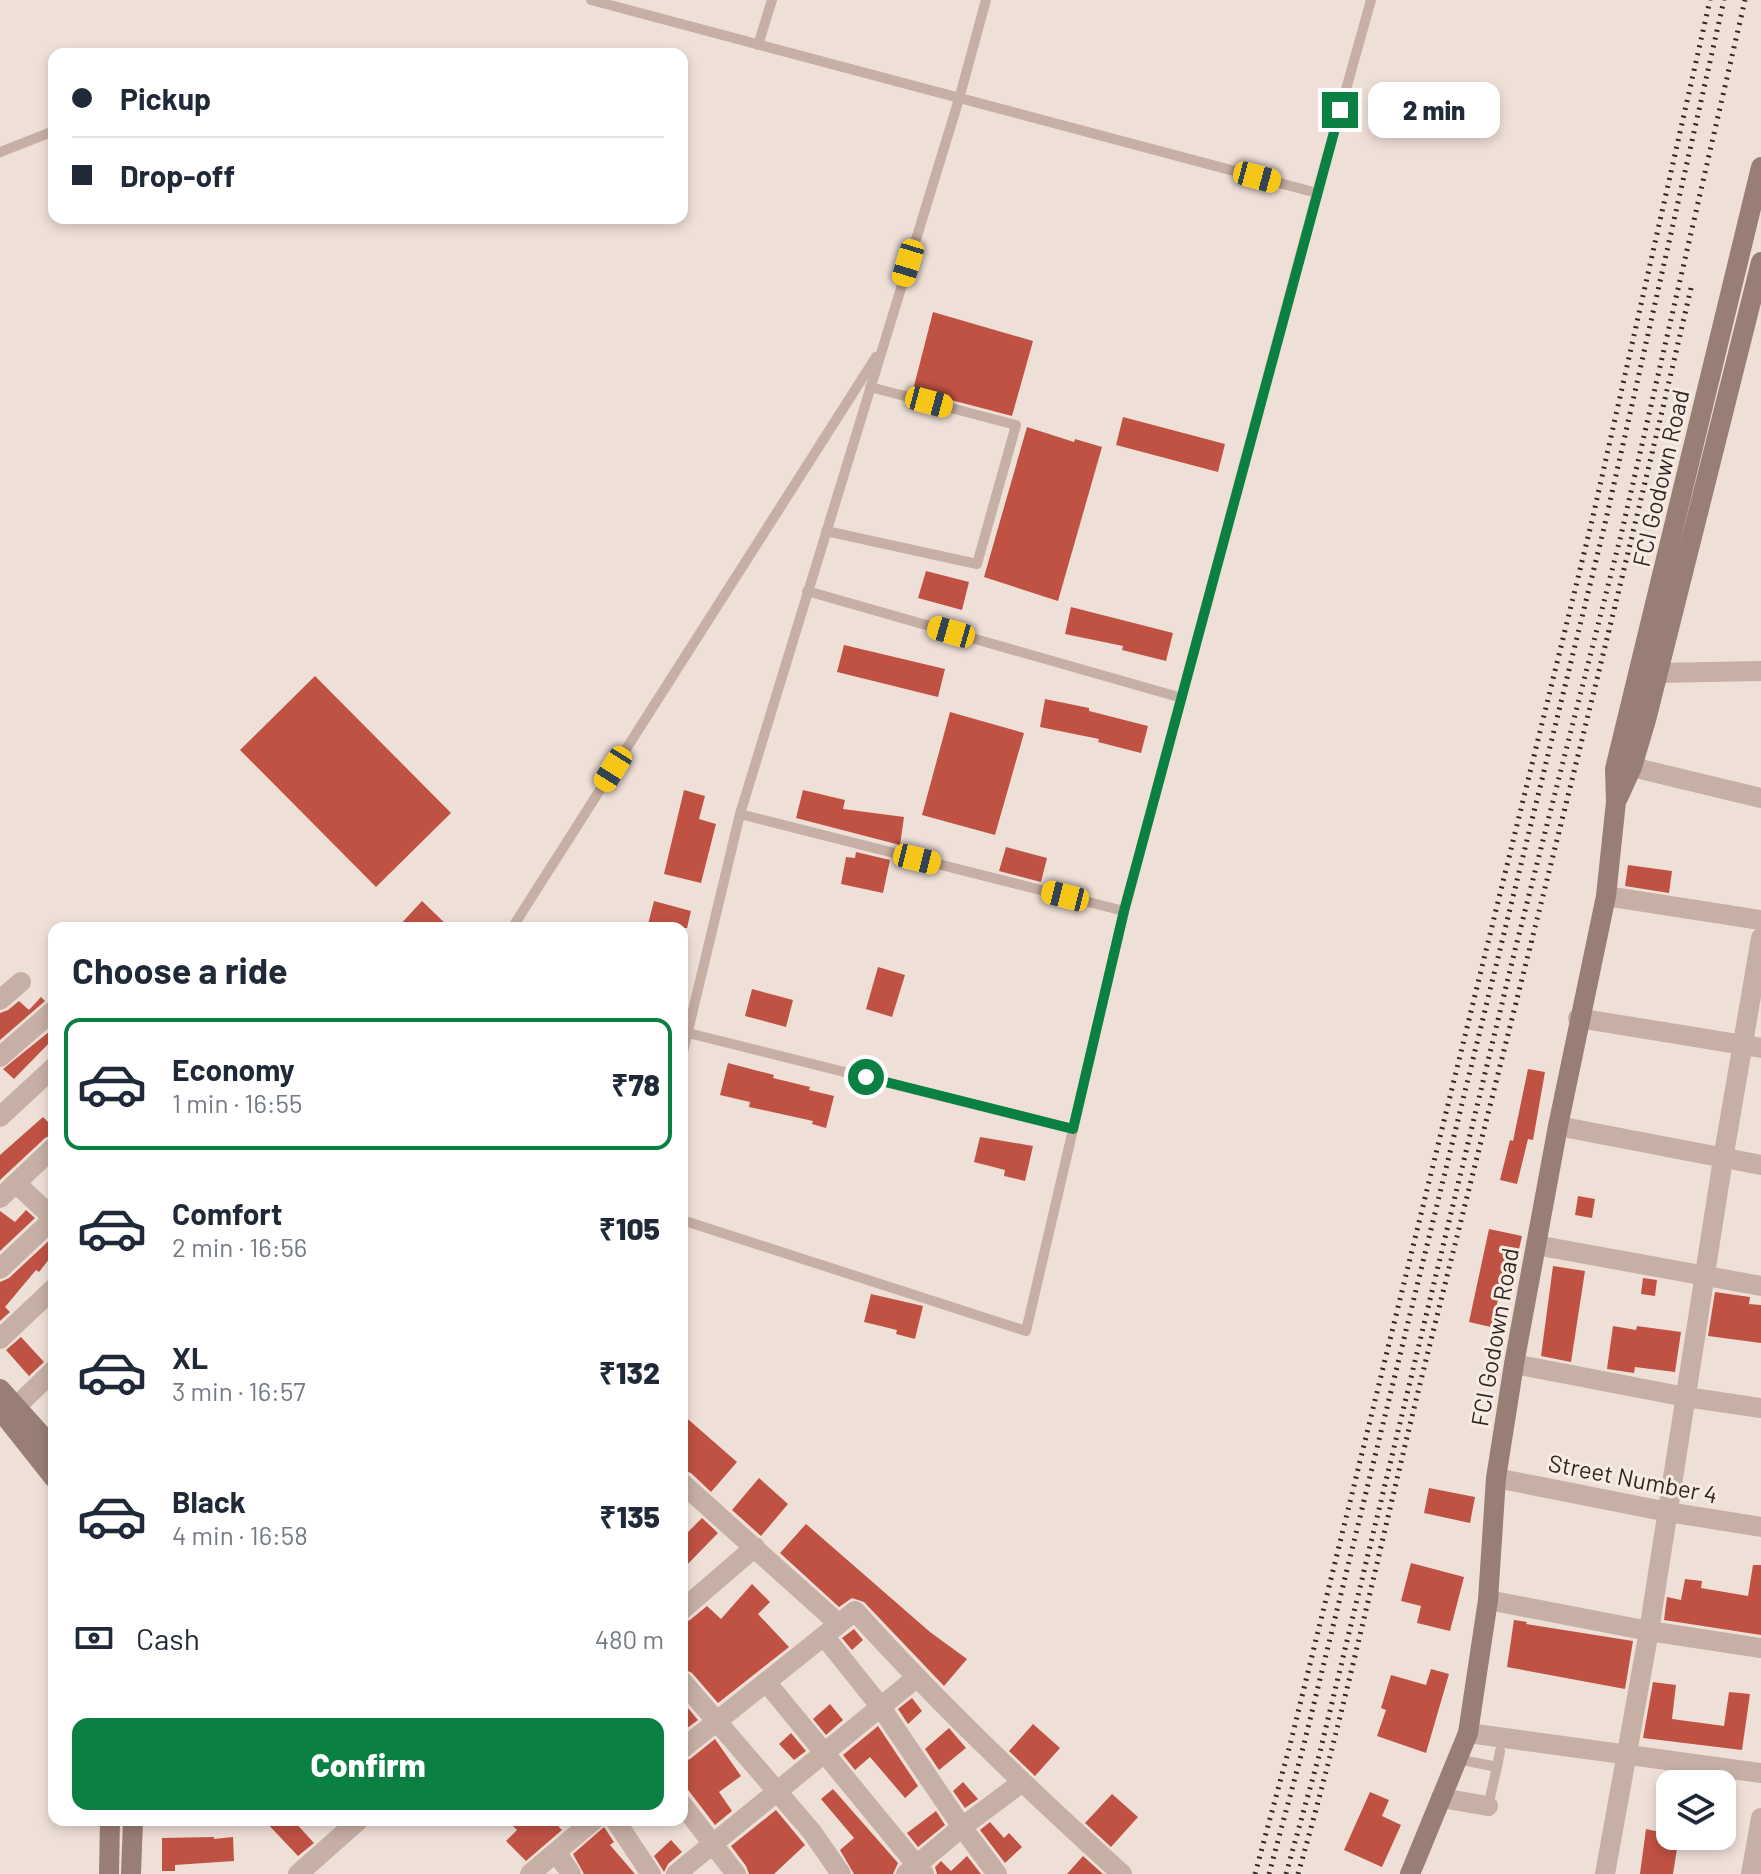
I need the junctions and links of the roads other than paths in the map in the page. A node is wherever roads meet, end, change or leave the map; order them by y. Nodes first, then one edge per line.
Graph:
1 (591, 0) edge
2 (772, 0) edge
3 (986, 0) edge
4 (1371, 0) edge
5 (758, 45) junction
6 (959, 99) junction
7 (48, 133) edge
8 (0, 152) edge
9 (1761, 167) edge
10 (1317, 193) junction
11 (1761, 262) edge
12 (1724, 320) junction
13 (1746, 323) junction
14 (883, 346) junction
15 (870, 387) junction
16 (826, 531) junction
17 (807, 591) junction
18 (1761, 671) edge
19 (1658, 673) junction
20 (1182, 698) junction
21 (1632, 767) junction
22 (1761, 798) edge
23 (1616, 802) junction
24 (740, 814) junction
25 (1606, 896) junction
26 (1124, 911) junction
27 (1761, 920) edge
28 (516, 922) edge
29 (1761, 938) edge
30 (21, 982) dead end
31 (0, 1000) edge
32 (48, 1015) edge
33 (1578, 1018) junction
34 (688, 1033) joint
35 (1752, 1047) edge
36 (0, 1057) edge
37 (48, 1073) edge
38 (0, 1117) edge
39 (1558, 1126) junction
40 (1073, 1129) junction
41 (48, 1153) edge
42 (1723, 1159) junction
43 (1761, 1165) edge
44 (16, 1183) junction
45 (0, 1198) edge
46 (48, 1212) edge
47 (688, 1222) edge
48 (48, 1224) edge
49 (1536, 1245) junction
50 (0, 1269) edge
51 (1704, 1277) junction
52 (1761, 1286) edge
53 (48, 1294) edge
54 (0, 1339) edge
55 (1514, 1364) junction
56 (48, 1375) edge
57 (0, 1389) edge
58 (1686, 1397) junction
59 (8, 1408) edge
60 (1761, 1408) edge
61 (48, 1441) edge
62 (48, 1469) edge
63 (1496, 1478) junction
64 (688, 1488) edge
65 (1668, 1512) junction
66 (1761, 1527) edge
67 (755, 1547) junction
68 (1488, 1600) junction
69 (688, 1605) edge
70 (832, 1630) junction
71 (1649, 1631) junction
72 (1761, 1648) edge
73 (916, 1678) junction
74 (767, 1683) junction
75 (688, 1688) edge
76 (880, 1706) junction
77 (717, 1722) junction
78 (1468, 1733) junction
79 (688, 1744) edge
80 (1500, 1751) dead end
81 (824, 1752) junction
82 (1625, 1755) junction
83 (1457, 1759) junction
84 (1497, 1767) junction
85 (1761, 1773) edge
86 (1021, 1783) junction
87 (777, 1791) junction
88 (1441, 1798) junction
89 (1488, 1806) joint
90 (688, 1812) edge
91 (1761, 1818) edge
92 (110, 1826) edge
93 (133, 1826) edge
94 (349, 1826) edge
95 (619, 1826) edge
96 (572, 1827) edge
97 (962, 1827) junction
98 (712, 1844) junction
99 (556, 1852) junction
100 (915, 1871) edge
101 (109, 1874) edge
102 (131, 1874) edge
103 (298, 1874) edge
104 (530, 1874) edge
105 (571, 1874) edge
106 (651, 1874) edge
107 (676, 1874) edge
108 (736, 1874) edge
109 (841, 1874) edge
110 (997, 1874) edge
111 (1122, 1874) edge
112 (1410, 1874) edge
113 (1605, 1874) edge
114 (1751, 1874) edge

1 - 5 lane
2 - 5 lane
3 - 6 lane
4 - 10 lane
5 - 6 lane
6 - 10 lane
6 - 14 lane
7 - 8 lane
9 - 12 street, FCI Godown Road
10 - 20 lane
11 - 13 street, FCI Godown Road
12 - 13 street
12 - 23 street, FCI Godown Road
13 - 19 street, FCI Godown Road
14 - 15 lane
14 - 28 lane
15 - 16 lane
15 - 16 lane
16 - 17 lane
17 - 20 lane
17 - 24 lane
18 - 19 street
19 - 21 street, FCI Godown Road
20 - 26 lane
21 - 22 street
21 - 23 street, FCI Godown Road
23 - 25 street, FCI Godown Road
24 - 26 lane
24 - 34 lane
25 - 27 street
25 - 33 street, FCI Godown Road
26 - 40 lane
29 - 35 street
30 - 31 street
32 - 36 street
33 - 35 street
33 - 39 street, FCI Godown Road
34 - 40 lane
35 - 42 street
37 - 38 street
39 - 42 street
39 - 49 street, FCI Godown Road
40 - 47 lane
41 - 44 street
42 - 43 street
42 - 51 street
44 - 45 street
44 - 46 street
48 - 50 street
49 - 51 street
49 - 55 street, FCI Godown Road
51 - 52 street
51 - 58 street
53 - 54 street
55 - 58 street
55 - 63 street, FCI Godown Road
56 - 59 street
57 - 59 street
58 - 60 street
58 - 65 street
59 - 61 street
59 - 62 street
63 - 65 street, Street Number 4
63 - 68 street, FCI Godown Road
64 - 67 street
65 - 66 street, Street Number 4
65 - 71 street
67 - 69 street
67 - 70 street
68 - 71 street
68 - 78 street, FCI Godown Road
70 - 73 street
70 - 74 street
70 - 76 street
71 - 72 street
71 - 82 street
73 - 76 street
73 - 86 street
74 - 77 street
74 - 81 street
75 - 77 street
76 - 81 street
76 - 97 street
77 - 79 street
77 - 87 street
78 - 82 street
78 - 83 street, FCI Godown Road
80 - 84 lane
81 - 87 street
81 - 100 street
82 - 85 street
82 - 113 street
83 - 84 lane
83 - 88 street, FCI Godown Road
84 - 89 lane
86 - 97 street
86 - 111 street
87 - 98 street
87 - 109 street
88 - 89 street
88 - 112 street, FCI Godown Road
90 - 98 street
91 - 114 street
92 - 101 street
93 - 102 street
94 - 103 street
95 - 106 street
96 - 99 street
97 - 100 street
97 - 110 street
98 - 107 street
98 - 108 street
99 - 104 street
99 - 105 street

